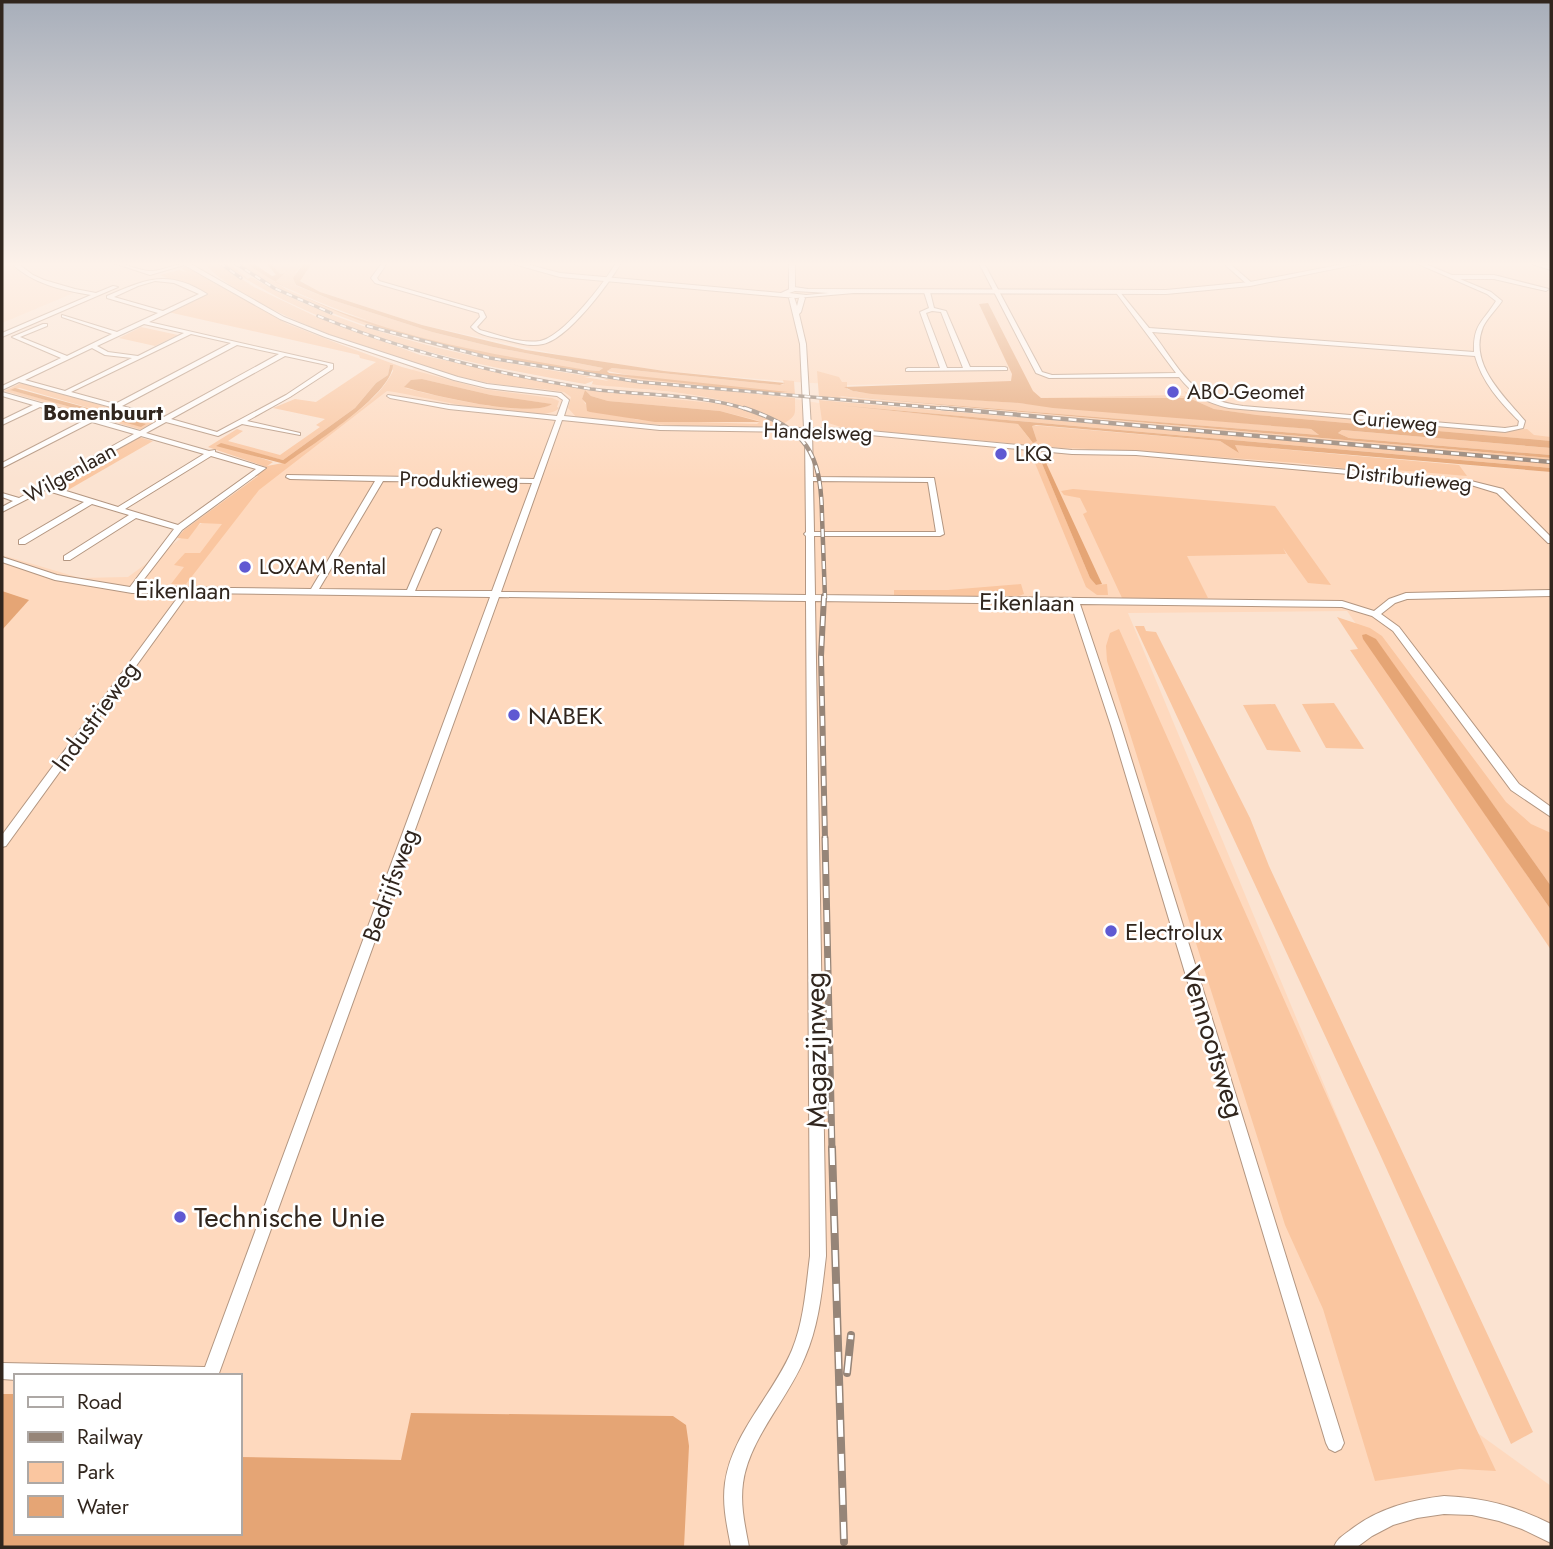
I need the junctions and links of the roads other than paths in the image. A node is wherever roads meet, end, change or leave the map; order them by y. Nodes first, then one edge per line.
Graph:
1 (19, 335) edge
2 (114, 335) edge
3 (183, 335) edge
4 (203, 335) edge
5 (328, 335) edge
6 (499, 335) edge
7 (558, 335) edge
8 (802, 335) edge
9 (932, 335) edge
10 (953, 335) edge
11 (1019, 335) edge
12 (1151, 335) edge
13 (1220, 335) edge
14 (1479, 335) edge
15 (236, 343) junction
16 (92, 346) junction
17 (284, 354) junction
18 (1478, 354) junction
19 (67, 358) junction
20 (138, 358) junction
21 (944, 369) junction
22 (967, 369) junction
23 (1005, 369) dead end
24 (908, 370) dead end
25 (1180, 375) junction
26 (2, 379) edge
27 (16, 381) junction
28 (2, 388) edge
29 (65, 393) junction
30 (2, 394) edge
31 (390, 396) dead end
32 (40, 404) junction
33 (115, 407) junction
34 (560, 418) junction
35 (92, 419) junction
36 (166, 420) junction
37 (243, 422) junction
38 (2, 423) edge
39 (808, 430) junction
40 (143, 433) junction
41 (298, 434) dead end
42 (212, 452) junction
43 (1247, 463) joint
44 (2, 466) edge
45 (290, 477) dead end
46 (380, 478) junction
47 (808, 479) junction
48 (538, 481) junction
49 (44, 487) junction
50 (2, 495) edge
51 (19, 500) junction
52 (90, 501) junction
53 (2, 510) edge
54 (118, 510) junction
55 (135, 515) junction
56 (179, 528) junction
57 (437, 530) dead end
58 (808, 534) junction
59 (1551, 541) edge
60 (22, 542) dead end
61 (67, 558) dead end
62 (2, 559) edge
63 (132, 590) junction
64 (190, 590) junction
65 (314, 592) junction
66 (410, 593) junction
67 (1551, 593) edge
68 (497, 594) junction
69 (809, 598) junction
70 (1075, 603) junction
71 (1375, 614) junction
72 (1551, 813) edge
73 (2, 843) edge
74 (2, 1371) edge
75 (158, 1374) edge
76 (210, 1374) edge
77 (1335, 1443) dead end
78 (1551, 1534) edge
79 (740, 1547) edge
80 (1343, 1547) edge

1 - 19 street
2 - 16 street
3 - 20 street
4 - 15 street
5 - 34 street, Bedrijfsweg
6 - 7 street
8 - 39 street, Magazijnweg
9 - 21 street
10 - 22 street
11 - 25 street
12 - 25 street, Curieweg
13 - 18 street
14 - 18 street
15 - 17 street
15 - 33 street
16 - 19 street
16 - 20 street
17 - 36 street, Wilgenlaan
17 - 37 street
18 - 25 street, Curieweg
19 - 27 street
20 - 29 street
21 - 22 street
21 - 24 street
22 - 23 street
26 - 27 street
27 - 28 street
27 - 29 street
29 - 33 street
30 - 32 street
31 - 34 street, Handelsweg
32 - 35 street
32 - 38 street
33 - 36 street
34 - 39 street, Handelsweg
34 - 48 street, Bedrijfsweg
35 - 40 street
35 - 44 street
36 - 37 street
36 - 40 street, Wilgenlaan
37 - 41 street
39 - 43 street, Handelsweg
39 - 47 street, Magazijnweg
40 - 42 street
40 - 49 street, Wilgenlaan
42 - 54 street
42 - 56 street
43 - 59 street, Distributieweg
45 - 46 street, Produktieweg
46 - 48 street, Produktieweg
46 - 65 street, Produktieweg
47 - 58 street, Magazijnweg
47 - 58 street
48 - 68 street, Bedrijfsweg
49 - 51 street, Wilgenlaan
49 - 52 street
50 - 51 street
51 - 53 street, Wilgenlaan
52 - 54 street
52 - 60 street
54 - 55 street
55 - 56 street
55 - 61 street
56 - 63 street
57 - 66 street
58 - 69 street, Magazijnweg
62 - 63 street, Eikenlaan
63 - 64 street, Eikenlaan
64 - 65 street, Eikenlaan
64 - 73 street, Industrieweg
65 - 66 street, Eikenlaan
66 - 68 street, Eikenlaan
67 - 71 street
68 - 69 street, Eikenlaan
68 - 76 street, Bedrijfsweg
69 - 70 street, Eikenlaan
69 - 79 street, Magazijnweg
70 - 71 street, Eikenlaan
70 - 77 street, Vennootsweg
71 - 72 street, Eikenlaan
74 - 75 street
78 - 80 street

